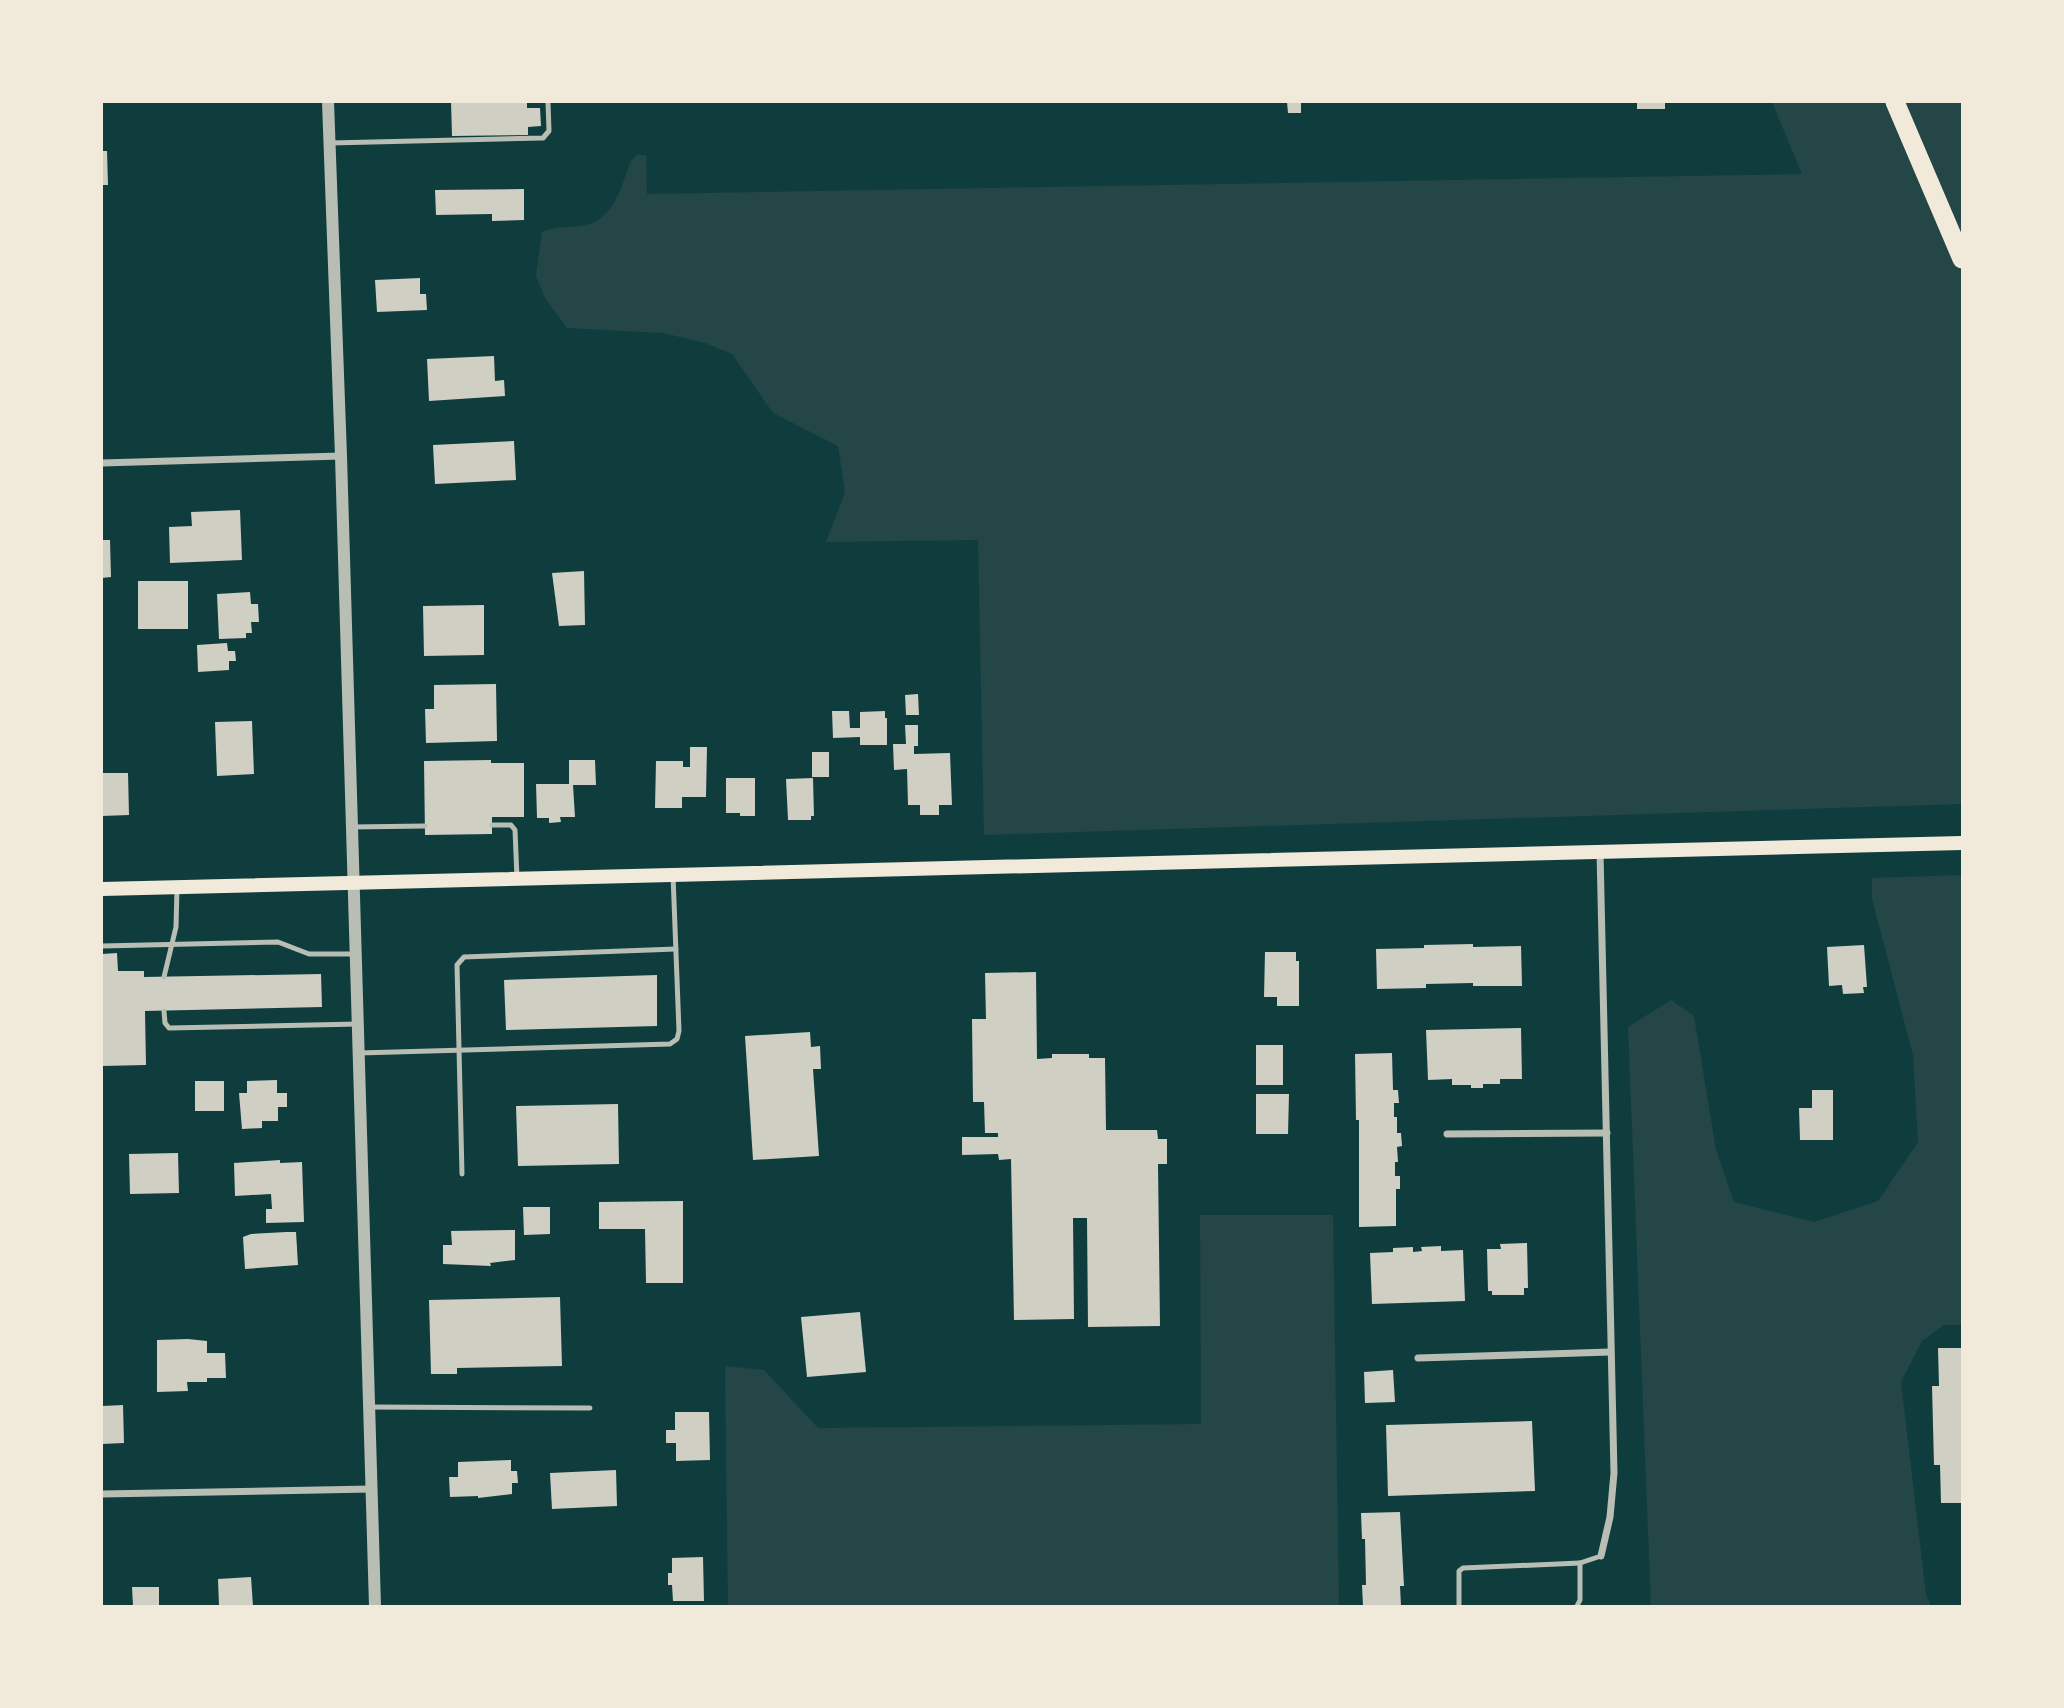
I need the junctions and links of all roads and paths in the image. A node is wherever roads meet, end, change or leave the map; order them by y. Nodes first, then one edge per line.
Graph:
1 (328, 102) edge
2 (548, 102) edge
3 (1895, 102) edge
4 (330, 143) junction
5 (1962, 259) edge
6 (341, 456) junction
7 (102, 463) edge
8 (492, 825) dead end
9 (425, 826) dead end
10 (352, 827) junction
11 (1962, 843) edge
12 (1600, 852) junction
13 (673, 875) junction
14 (517, 879) junction
15 (353, 881) junction
16 (177, 888) junction
17 (102, 889) edge
18 (171, 944) junction
19 (102, 946) edge
20 (676, 949) junction
21 (355, 954) junction
22 (164, 977) dead end
23 (164, 1011) dead end
24 (358, 1024) junction
25 (459, 1050) junction
26 (358, 1053) junction
27 (1607, 1133) junction
28 (1447, 1134) dead end
29 (462, 1174) dead end
30 (1610, 1352) junction
31 (1418, 1358) dead end
32 (369, 1407) junction
33 (590, 1408) dead end
34 (371, 1489) junction
35 (102, 1494) edge
36 (1601, 1556) joint
37 (1580, 1563) junction
38 (375, 1606) edge
39 (1459, 1606) edge
40 (1577, 1606) edge

1 - 4 street
2 - 4 lane
3 - 5 highway
4 - 6 street
6 - 7 street
6 - 10 street
8 - 14 lane
9 - 10 lane
10 - 15 street
11 - 12 main road
12 - 13 main road
12 - 27 street
13 - 14 main road
13 - 20 lane
14 - 15 main road
15 - 16 main road
15 - 21 street
16 - 17 main road
16 - 18 lane
18 - 19 lane
18 - 21 lane
18 - 22 lane
20 - 25 lane
20 - 25 lane
21 - 24 street
23 - 24 lane
24 - 26 street
25 - 26 lane
25 - 29 lane
26 - 32 street
27 - 28 street
27 - 30 street
30 - 31 street
30 - 36 street
32 - 33 lane
32 - 34 street
34 - 35 street
34 - 38 street
36 - 37 lane
37 - 39 lane
37 - 40 lane

